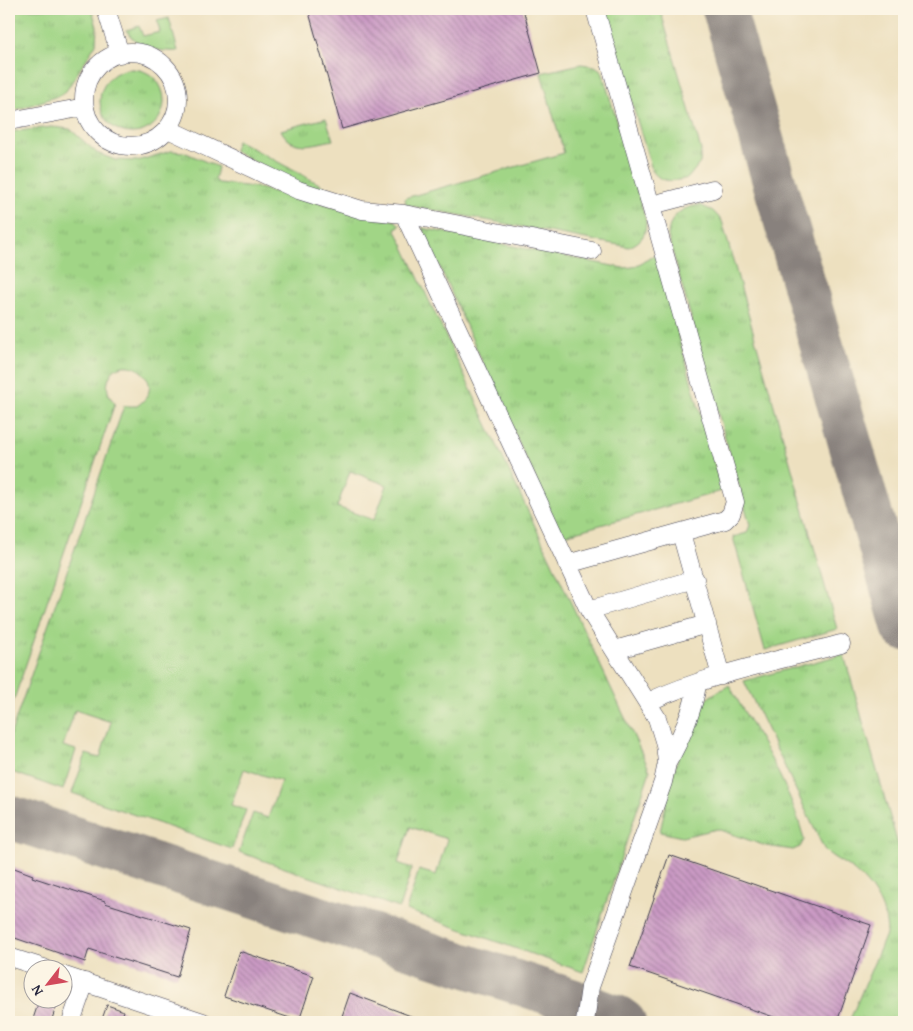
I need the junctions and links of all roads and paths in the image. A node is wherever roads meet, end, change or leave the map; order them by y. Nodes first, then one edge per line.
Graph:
1 (106, 9) edge
2 (595, 9) edge
3 (120, 54) junction
4 (85, 107) junction
5 (9, 121) edge
6 (168, 129) junction
7 (713, 189) dead end
8 (652, 205) junction
9 (404, 214) junction
10 (592, 251) dead end
11 (681, 533) junction
12 (567, 564) junction
13 (695, 579) junction
14 (589, 610) junction
15 (707, 624) junction
16 (841, 644) dead end
17 (615, 650) junction
18 (721, 676) junction
19 (697, 684) junction
20 (648, 702) junction
21 (666, 762) junction
22 (9, 957) edge
23 (22, 961) edge
24 (72, 977) edge
25 (85, 982) junction
26 (71, 1022) edge
27 (203, 1022) edge
28 (585, 1022) edge

1 - 3 street
2 - 8 street
3 - 4 street
3 - 6 street
4 - 5 street
4 - 6 street
6 - 9 street
7 - 8 street
8 - 11 street
9 - 10 street
9 - 12 street
11 - 12 street
11 - 13 street
12 - 14 street
13 - 14 street
13 - 15 street
14 - 17 street
15 - 17 street
15 - 18 street
16 - 18 street
17 - 20 street
18 - 19 street
19 - 20 street
19 - 21 street
20 - 21 street
21 - 28 street
22 - 23 street
24 - 25 street
25 - 26 street
25 - 27 street

